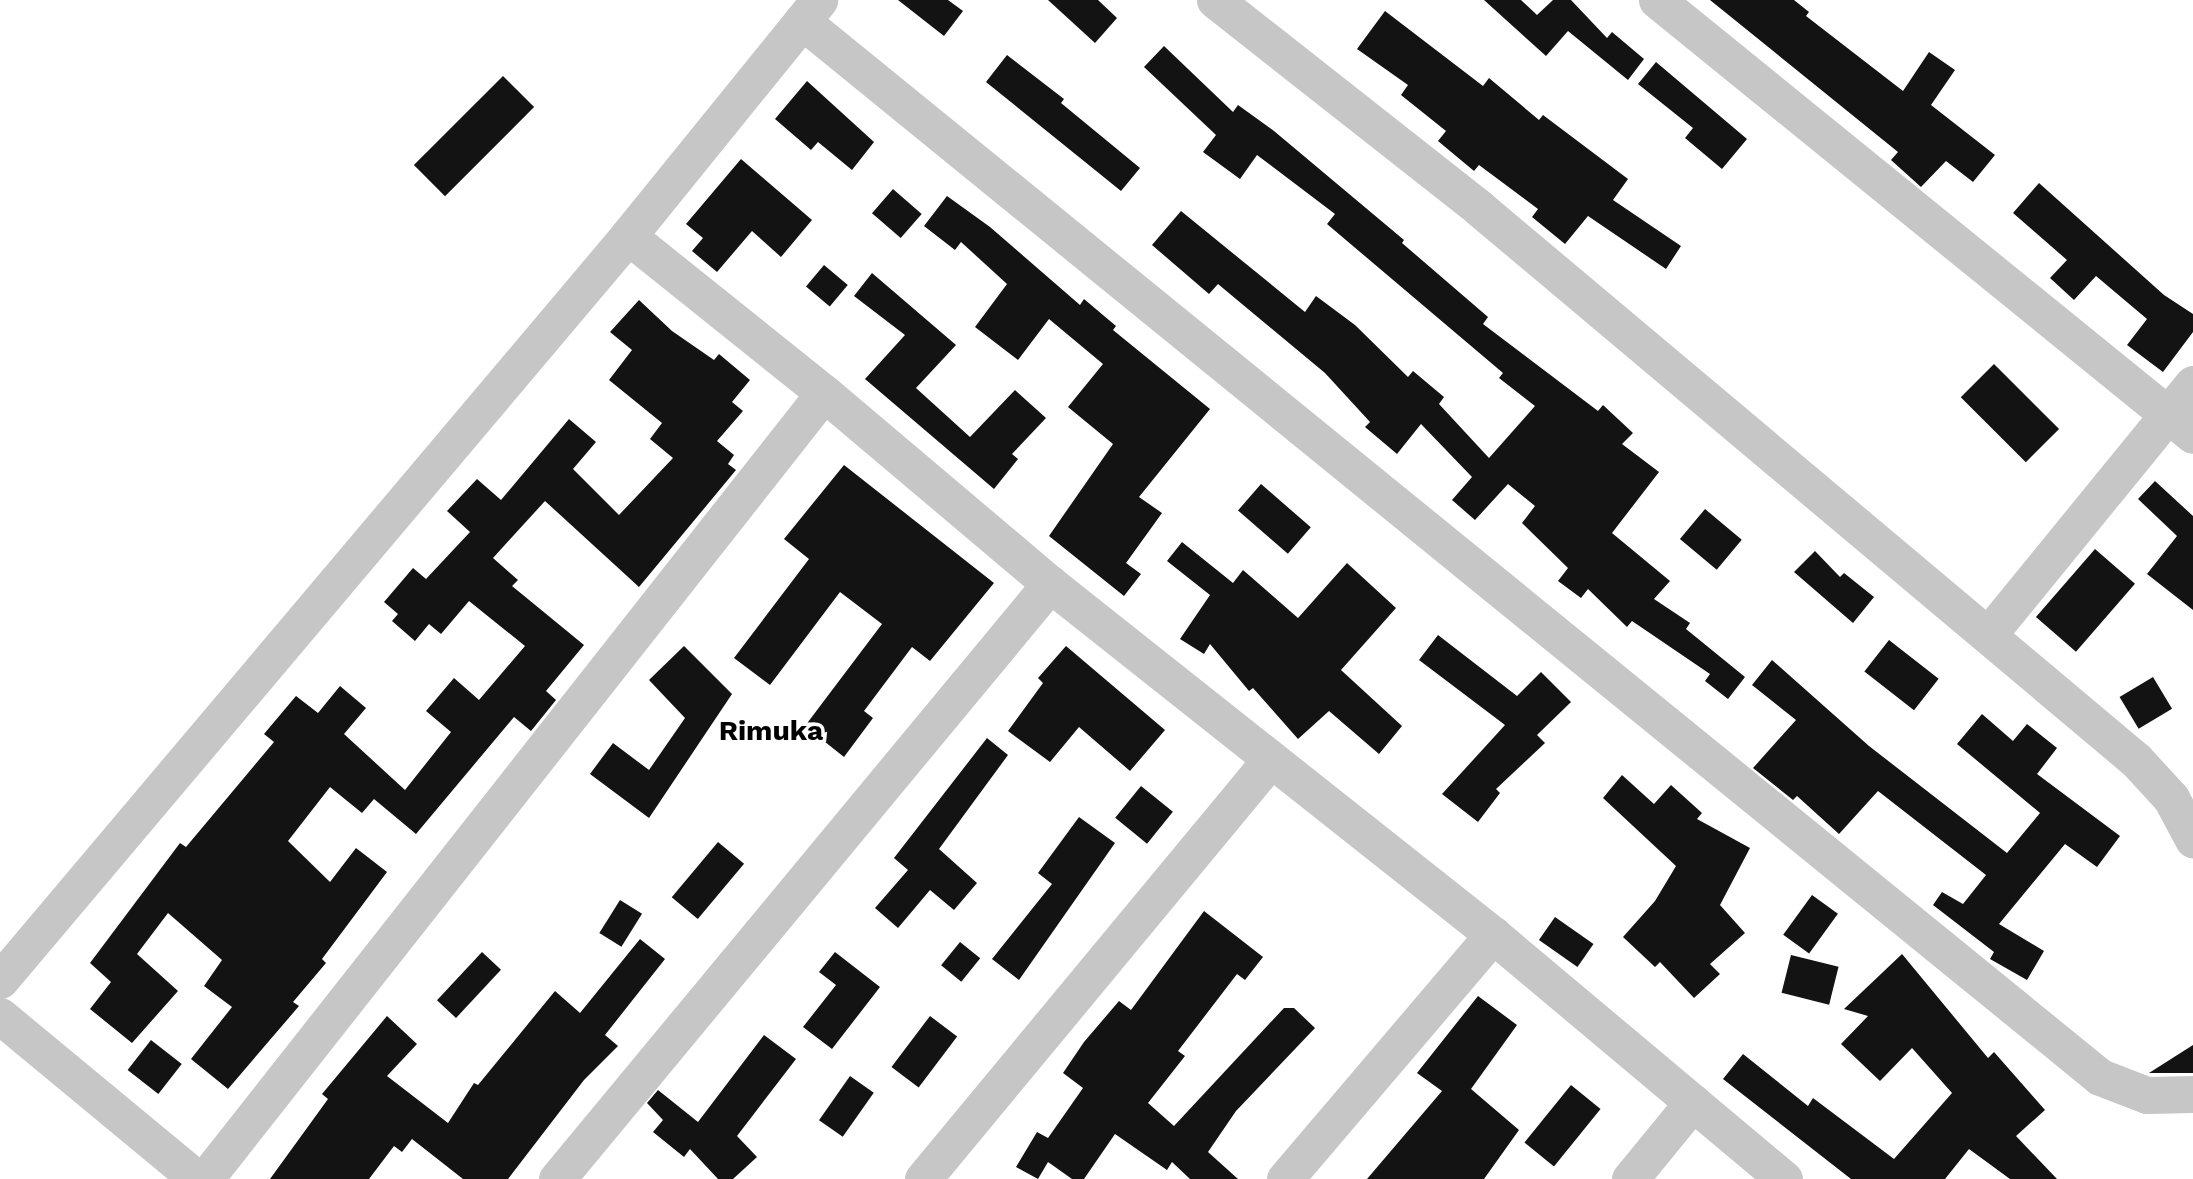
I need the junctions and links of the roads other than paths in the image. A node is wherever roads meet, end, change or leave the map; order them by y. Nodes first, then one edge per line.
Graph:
1 (1215, 0) edge
2 (1657, 0) edge
3 (811, 10) edge
4 (628, 236) junction
5 (2193, 384) edge
6 (824, 393) junction
7 (2180, 425) edge
8 (1050, 584) junction
9 (1988, 635) junction
10 (1271, 759) junction
11 (2193, 839) edge
12 (1493, 935) junction
13 (0, 980) edge
14 (0, 1016) edge
15 (2193, 1094) edge
16 (1693, 1102) junction
17 (197, 1179) edge
18 (205, 1179) edge
19 (557, 1179) edge
20 (923, 1179) edge
21 (1285, 1179) edge
22 (1630, 1179) edge
23 (1784, 1179) edge

1 - 9 street
2 - 7 street
3 - 4 street
3 - 15 street
4 - 6 street
4 - 13 street
5 - 7 street
6 - 8 street
6 - 18 street
7 - 9 street
8 - 10 street
8 - 19 street
9 - 11 street
10 - 12 street
10 - 20 street
12 - 16 street
12 - 21 street
14 - 17 street
16 - 22 street
16 - 23 street

